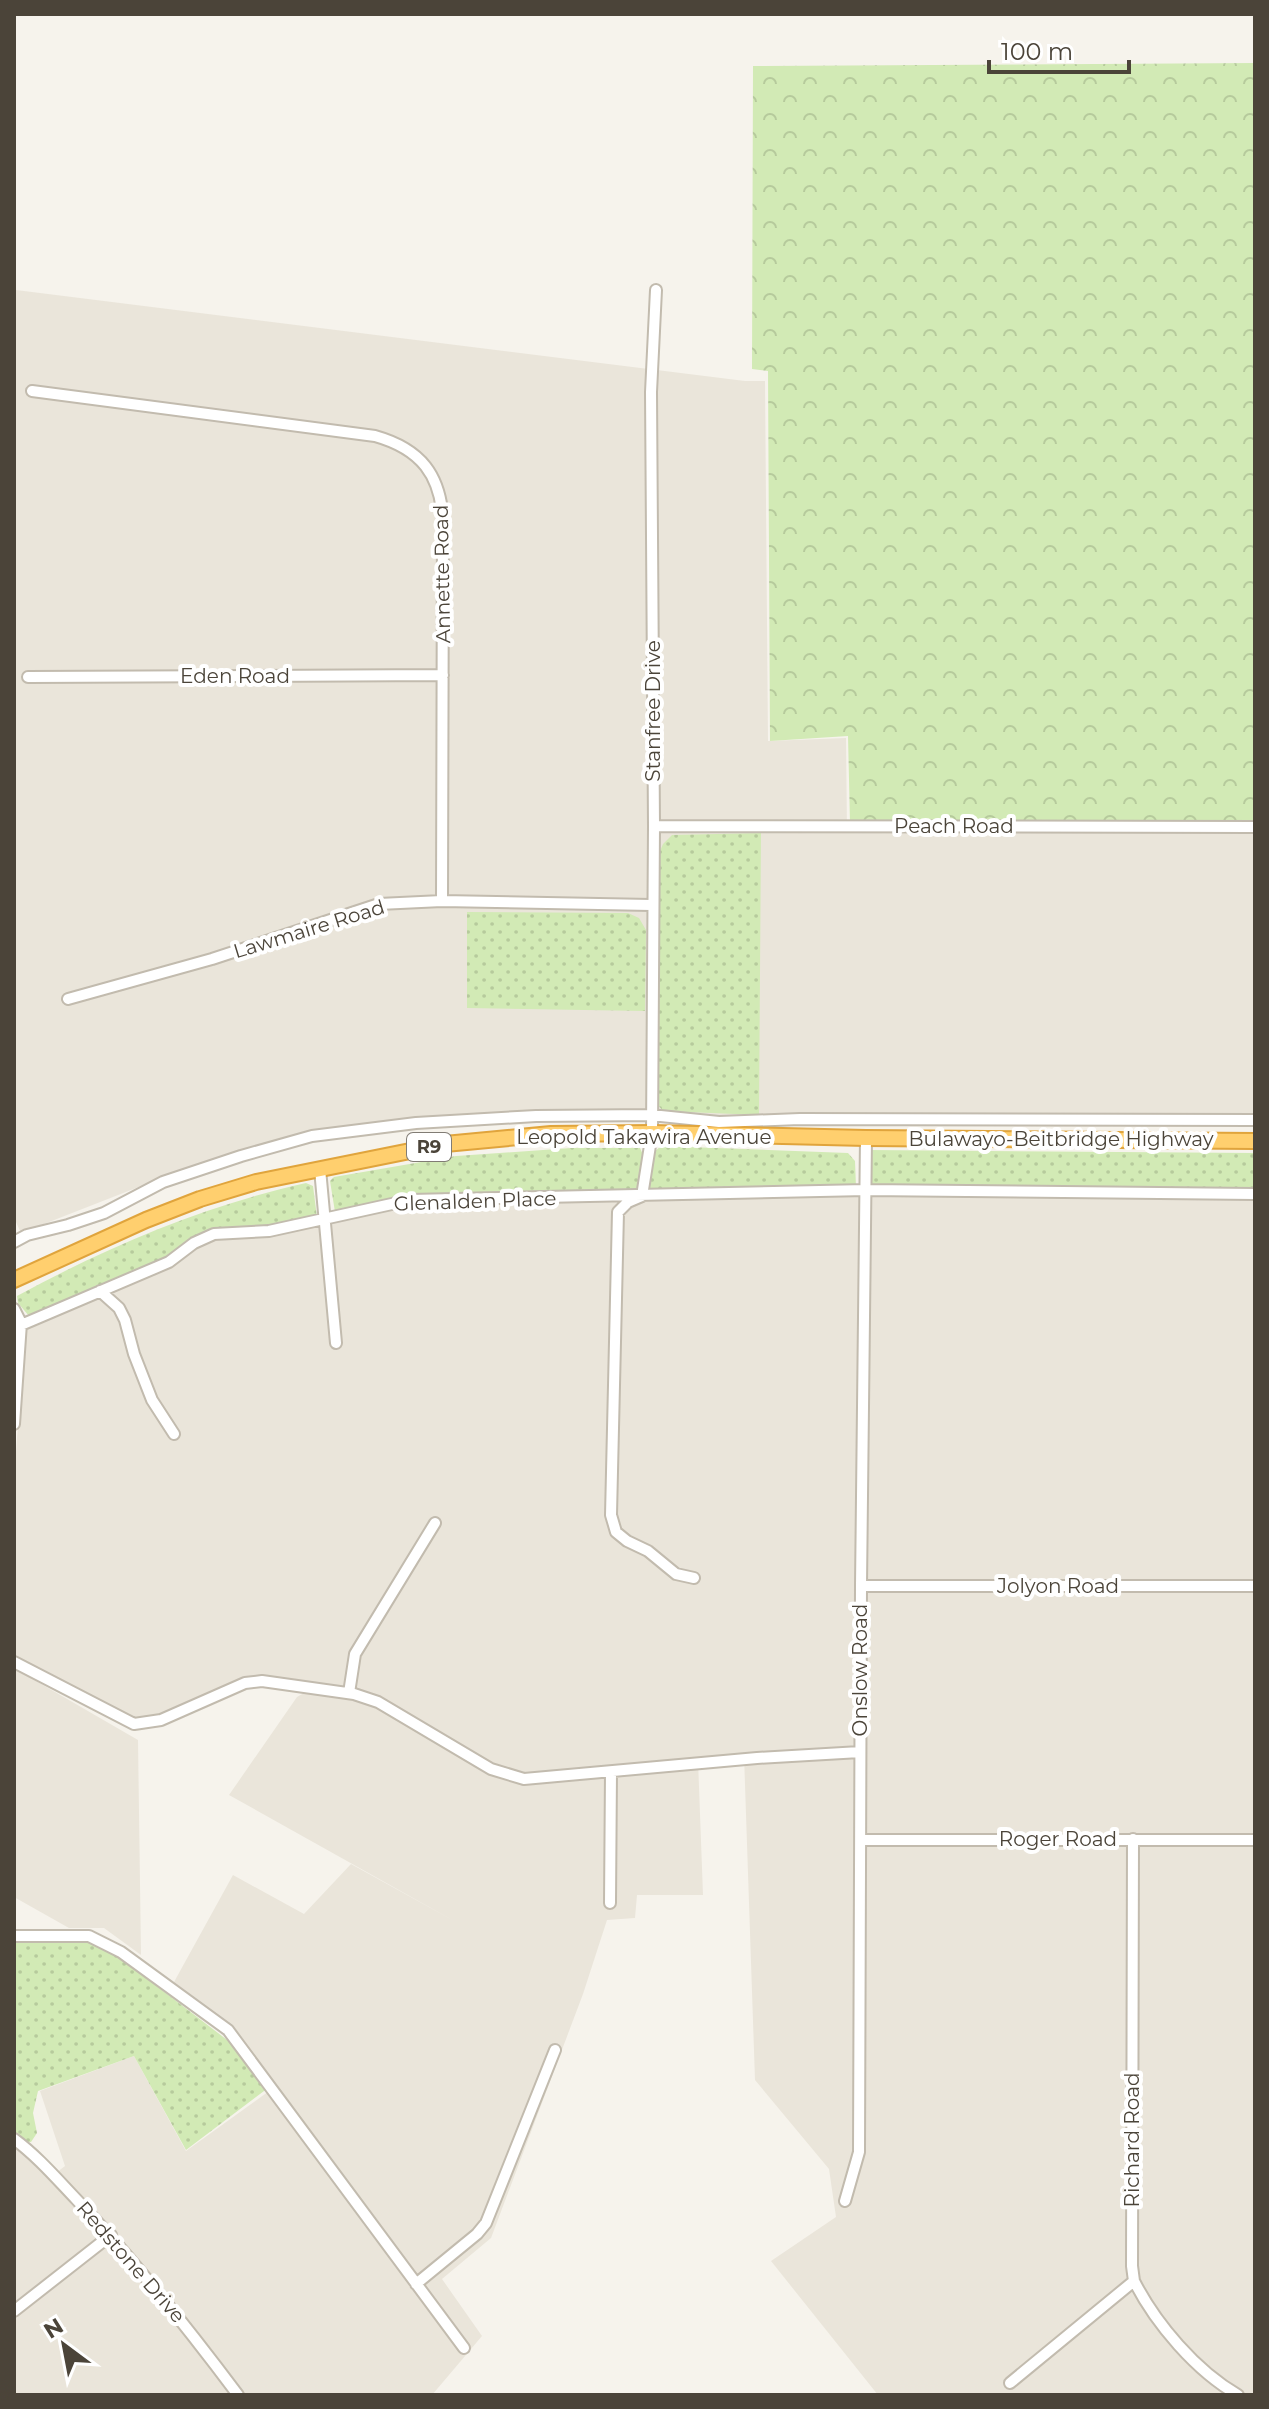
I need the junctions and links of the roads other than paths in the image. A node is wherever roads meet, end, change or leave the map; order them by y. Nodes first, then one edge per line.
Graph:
1 (656, 290) dead end
2 (32, 391) dead end
3 (443, 675) junction
4 (28, 677) dead end
5 (654, 826) junction
6 (1255, 827) edge
7 (442, 901) junction
8 (651, 905) junction
9 (68, 999) dead end
10 (651, 1115) junction
11 (800, 1119) junction
12 (836, 1119) junction
13 (1255, 1120) edge
14 (1037, 1121) junction
15 (652, 1133) junction
16 (799, 1136) junction
17 (834, 1137) junction
18 (866, 1138) junction
19 (1021, 1139) junction
20 (1255, 1141) edge
21 (320, 1169) junction
22 (866, 1190) junction
23 (1255, 1194) edge
24 (642, 1196) junction
25 (325, 1217) junction
26 (14, 1242) edge
27 (14, 1280) edge
28 (100, 1291) junction
29 (14, 1309) edge
30 (18, 1326) edge
31 (336, 1343) dead end
32 (14, 1424) edge
33 (174, 1434) dead end
34 (435, 1523) dead end
35 (694, 1578) dead end
36 (861, 1586) junction
37 (1255, 1586) edge
38 (14, 1662) edge
39 (349, 1693) junction
40 (860, 1752) junction
41 (611, 1772) junction
42 (1133, 1839) junction
43 (860, 1840) junction
44 (1255, 1840) edge
45 (610, 1903) dead end
46 (14, 1936) edge
47 (555, 2050) dead end
48 (14, 2139) edge
49 (845, 2201) dead end
50 (111, 2235) junction
51 (1134, 2281) junction
52 (416, 2284) junction
53 (14, 2311) edge
54 (464, 2348) dead end
55 (1010, 2383) dead end
56 (238, 2395) edge
57 (1238, 2395) edge

1 - 5 street, Stanfree Drive
2 - 3 street, Annette Road
3 - 4 street, Eden Road
3 - 7 street, Annette Road
5 - 6 street, Peach Road
5 - 8 street, Stanfree Drive
7 - 8 street, Lawmaire Road
7 - 9 street, Lawmaire Road
8 - 10 street, Stanfree Drive
10 - 11 street
10 - 15 street, Stanfree Drive
10 - 26 street
11 - 12 street
11 - 16 street
12 - 14 street
12 - 17 street
13 - 14 street
14 - 19 street
15 - 16 highway, Leopold Takawira Avenue / R9
15 - 21 highway, Leopold Takawira Avenue / R9
15 - 24 street, Stanfree Drive
16 - 17 highway, Leopold Takawira Avenue / R9
17 - 18 highway, Leopold Takawira Avenue / R9
18 - 19 highway, Bulawayo-Beitbridge Highway / R9
18 - 22 street, Onslow Road
19 - 20 highway, Bulawayo-Beitbridge Highway / R9
21 - 25 street
21 - 27 highway, Leopold Takawira Avenue / R9
22 - 23 street, Glenalden Place
22 - 24 street, Glenalden Place
22 - 36 street, Onslow Road
24 - 25 street, Glenalden Place
24 - 35 street
25 - 28 street, Glenalden Place
25 - 31 street
28 - 30 street, Glenalden Place
28 - 33 street
29 - 30 street
30 - 32 street
34 - 39 street
36 - 37 street, Jolyon Road
36 - 40 street, Onslow Road
38 - 39 street
39 - 41 street
40 - 41 street
40 - 43 street, Onslow Road
41 - 45 street
42 - 43 street, Roger Road
42 - 44 street, Roger Road
42 - 51 street, Richard Road
43 - 49 street, Onslow Road
46 - 52 street
47 - 52 street
48 - 50 street, Redstone Drive
50 - 53 street
50 - 56 street, Redstone Drive
51 - 55 street
51 - 57 street
52 - 54 street

